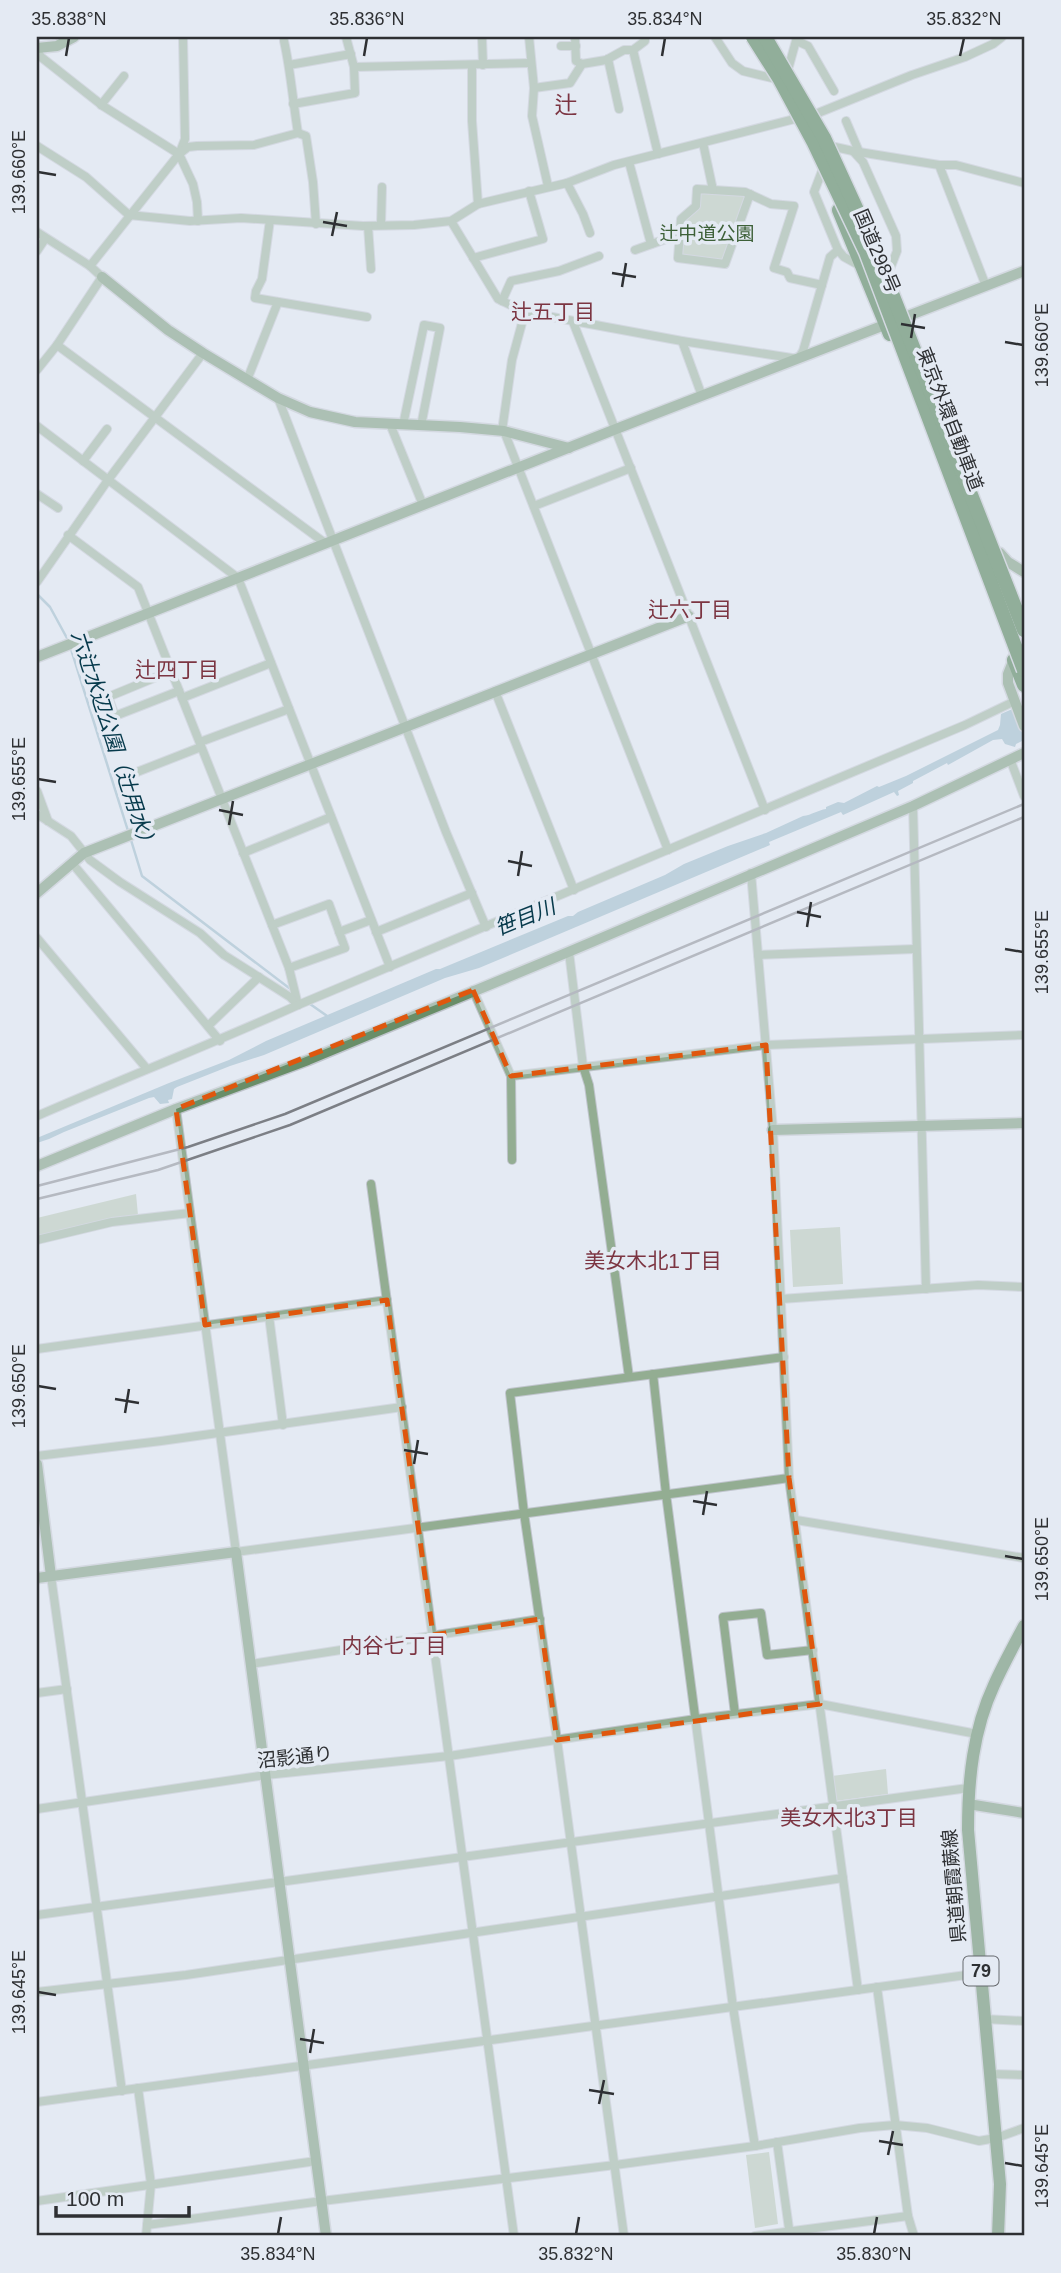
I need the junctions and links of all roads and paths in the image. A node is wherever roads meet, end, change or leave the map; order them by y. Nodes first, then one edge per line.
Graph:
1 (74, 37) edge
2 (183, 37) edge
3 (346, 37) edge
4 (482, 37) edge
5 (529, 37) edge
6 (645, 37) edge
7 (715, 37) edge
8 (750, 37) edge
9 (765, 37) edge
10 (771, 37) edge
11 (1002, 37) edge
12 (797, 39) edge
13 (284, 41) dead end
14 (575, 41) edge
15 (561, 47) dead end
16 (37, 49) edge
17 (634, 50) junction
18 (351, 54) junction
19 (608, 59) junction
20 (531, 63) junction
21 (582, 64) junction
22 (289, 65) junction
23 (483, 65) junction
24 (472, 66) junction
25 (789, 66) junction
26 (354, 67) junction
27 (124, 76) dead end
28 (772, 78) junction
29 (534, 88) junction
30 (834, 91) dead end
31 (293, 104) junction
32 (101, 105) junction
33 (619, 109) dead end
34 (818, 113) junction
35 (794, 119) junction
36 (846, 121) dead end
37 (298, 133) junction
38 (703, 143) junction
39 (37, 146) edge
40 (835, 147) junction
41 (856, 151) junction
42 (179, 154) junction
43 (657, 154) junction
44 (629, 162) junction
45 (939, 165) junction
46 (822, 171) junction
47 (567, 183) junction
48 (1024, 183) edge
49 (548, 186) junction
50 (382, 187) dead end
51 (713, 190) junction
52 (529, 191) junction
53 (750, 194) junction
54 (478, 204) junction
55 (129, 215) junction
56 (270, 220) junction
57 (198, 221) junction
58 (451, 221) junction
59 (316, 224) junction
60 (382, 225) junction
61 (368, 226) junction
62 (37, 232) edge
63 (590, 233) dead end
64 (680, 234) junction
65 (45, 239) junction
66 (651, 244) junction
67 (635, 250) dead end
68 (838, 250) junction
69 (37, 251) edge
70 (599, 256) dead end
71 (473, 258) junction
72 (90, 266) junction
73 (371, 269) dead end
74 (864, 269) junction
75 (890, 269) junction
76 (1024, 271) edge
77 (102, 277) junction
78 (822, 285) junction
79 (986, 286) junction
80 (502, 301) junction
81 (278, 302) junction
82 (525, 312) junction
83 (367, 317) dead end
84 (908, 317) junction
85 (573, 321) junction
86 (886, 326) junction
87 (682, 341) junction
88 (57, 345) junction
89 (203, 354) junction
90 (798, 359) junction
91 (37, 370) edge
92 (247, 380) junction
93 (702, 396) junction
94 (278, 398) junction
95 (155, 419) junction
96 (390, 424) junction
97 (403, 425) junction
98 (37, 426) edge
99 (421, 426) junction
100 (107, 429) dead end
101 (615, 429) junction
102 (503, 431) junction
103 (569, 447) junction
104 (83, 461) junction
105 (519, 467) junction
106 (631, 468) junction
107 (108, 480) junction
108 (37, 494) edge
109 (423, 505) junction
110 (534, 506) junction
111 (58, 508) dead end
112 (68, 535) junction
113 (329, 541) junction
114 (1000, 553) junction
115 (1024, 572) edge
116 (38, 578) edge
117 (238, 578) junction
118 (149, 614) junction
119 (689, 615) junction
120 (1024, 618) edge
121 (1024, 630) edge
122 (592, 653) junction
123 (37, 657) edge
124 (1014, 659) junction
125 (271, 663) junction
126 (1024, 670) edge
127 (172, 671) junction
128 (1024, 685) edge
129 (495, 691) junction
130 (181, 694) junction
131 (1015, 702) junction
132 (289, 709) junction
133 (1024, 726) edge
134 (405, 727) junction
135 (200, 745) junction
136 (1024, 753) edge
137 (1010, 759) junction
138 (310, 764) junction
139 (137, 772) dead end
140 (37, 791) edge
141 (1024, 796) edge
142 (222, 799) junction
143 (913, 806) junction
144 (765, 810) junction
145 (37, 814) edge
146 (331, 817) junction
147 (48, 821) junction
148 (668, 850) junction
149 (84, 853) junction
150 (243, 853) junction
151 (72, 863) junction
152 (751, 873) junction
153 (574, 890) junction
154 (37, 893) edge
155 (472, 893) junction
156 (371, 920) junction
157 (272, 925) junction
158 (486, 927) junction
159 (339, 932) junction
160 (376, 932) junction
161 (37, 938) edge
162 (915, 949) junction
163 (569, 952) junction
164 (758, 955) junction
165 (390, 967) junction
166 (289, 968) junction
167 (259, 977) junction
168 (473, 990) junction
169 (298, 1005) junction
170 (208, 1026) junction
171 (1024, 1035) edge
172 (918, 1040) junction
173 (220, 1041) junction
174 (766, 1045) junction
175 (583, 1066) junction
176 (147, 1069) junction
177 (510, 1076) junction
178 (176, 1109) junction
179 (37, 1116) edge
180 (1024, 1123) edge
181 (922, 1126) junction
182 (773, 1130) junction
183 (512, 1160) dead end
184 (37, 1166) edge
185 (371, 1184) dead end
186 (190, 1213) junction
187 (37, 1240) edge
188 (1024, 1287) edge
189 (926, 1289) junction
190 (781, 1299) junction
191 (387, 1300) junction
192 (269, 1316) junction
193 (205, 1325) junction
194 (37, 1349) edge
195 (784, 1357) junction
196 (653, 1374) junction
197 (629, 1377) junction
198 (402, 1407) junction
199 (283, 1424) junction
200 (220, 1433) junction
201 (37, 1457) edge
202 (37, 1464) edge
203 (789, 1478) junction
204 (666, 1494) junction
205 (524, 1513) junction
206 (796, 1520) junction
207 (418, 1527) junction
208 (236, 1552) junction
209 (1024, 1558) edge
210 (51, 1576) junction
211 (37, 1578) edge
212 (540, 1619) junction
213 (1024, 1626) edge
214 (433, 1635) junction
215 (813, 1650) junction
216 (251, 1664) junction
217 (66, 1689) junction
218 (37, 1693) edge
219 (820, 1704) junction
220 (735, 1714) junction
221 (696, 1719) junction
222 (977, 1734) junction
223 (557, 1740) junction
224 (449, 1756) junction
225 (266, 1775) junction
226 (968, 1788) junction
227 (82, 1803) junction
228 (968, 1804) junction
229 (834, 1808) junction
230 (37, 1809) edge
231 (1024, 1814) edge
232 (710, 1824) junction
233 (571, 1843) junction
234 (463, 1858) junction
235 (843, 1878) junction
236 (280, 1882) junction
237 (720, 1896) junction
238 (97, 1907) junction
239 (37, 1915) edge
240 (581, 1917) junction
241 (473, 1933) junction
242 (290, 1960) junction
243 (981, 1973) junction
244 (107, 1984) junction
245 (877, 1987) junction
246 (858, 1990) junction
247 (37, 1992) edge
248 (733, 2007) junction
249 (984, 2019) junction
250 (1024, 2021) edge
251 (596, 2026) junction
252 (488, 2040) junction
253 (304, 2066) junction
254 (990, 2074) junction
255 (1024, 2075) edge
256 (138, 2088) junction
257 (122, 2091) junction
258 (37, 2102) edge
259 (895, 2125) junction
260 (1024, 2128) edge
261 (996, 2138) junction
262 (777, 2142) junction
263 (755, 2146) junction
264 (316, 2161) junction
265 (615, 2165) junction
266 (507, 2179) junction
267 (151, 2184) junction
268 (37, 2201) edge
269 (322, 2201) junction
270 (908, 2216) junction
271 (147, 2225) junction
272 (790, 2234) edge
273 (146, 2236) edge
274 (326, 2236) edge
275 (514, 2236) edge
276 (624, 2236) edge
277 (755, 2236) edge
278 (914, 2236) edge
279 (921, 2236) edge
280 (998, 2236) edge

1 - 16 street
2 - 42 street
3 - 18 street
4 - 23 street
5 - 20 street
6 - 17 street
7 - 28 street
8 - 28 highway, 国道298号
8 - 126 highway, 東京外環自動車道, bridge
9 - 121 highway, 東京外環自動車道, bridge
10 - 25 highway, 国道298号
11 - 34 street
12 - 25 street
12 - 30 street
13 - 22 street
14 - 15 street
14 - 21 street
16 - 32 street
17 - 19 street
17 - 43 street
18 - 22 street
18 - 26 street
19 - 21 street
19 - 33 street
20 - 23 street
20 - 29 street
21 - 29 street
22 - 31 street
23 - 24 street
24 - 26 street
24 - 54 street
25 - 34 highway, 国道298号
26 - 31 street
27 - 32 street
28 - 35 highway, 国道298号
29 - 49 street
31 - 37 street
32 - 42 street
34 - 35 street
34 - 40 highway, 国道298号
35 - 38 street
35 - 46 highway, 国道298号
36 - 41 street
37 - 42 street
37 - 59 street
38 - 43 street
38 - 51 street
39 - 55 street
40 - 41 street
40 - 75 highway, 国道298号
41 - 45 street
41 - 75 street
42 - 55 street
42 - 57 street
43 - 44 street
44 - 47 street
44 - 66 street
45 - 48 street
45 - 79 street
46 - 68 street
46 - 74 highway, 国道298号
47 - 49 street
47 - 63 street
49 - 52 street
50 - 60 street
51 - 53 street
51 - 64 street
52 - 54 street
52 - 71 street
53 - 64 street
53 - 78 street
54 - 58 street
55 - 57 street
55 - 72 street
56 - 57 street
56 - 59 street
56 - 81 street
58 - 60 street
58 - 71 street
59 - 61 street
60 - 61 street
61 - 73 street
62 - 65 street
64 - 66 street
65 - 69 street
65 - 72 street
66 - 67 street
68 - 74 street
68 - 78 street
70 - 80 street
71 - 80 street
72 - 77 street
74 - 86 highway, 国道298号
75 - 84 highway, 国道298号
76 - 79 street
77 - 88 street
77 - 89 street
78 - 90 street
79 - 84 street
80 - 82 street
81 - 83 street
81 - 92 street
82 - 85 street
82 - 102 street
84 - 86 street
84 - 114 highway, 国道298号
85 - 87 street
85 - 101 street
86 - 90 street
86 - 124 highway, 国道298号
87 - 90 street
87 - 93 street
88 - 91 street
88 - 95 street
89 - 92 street
89 - 95 street
90 - 93 street
92 - 94 street
93 - 101 street
94 - 96 street
94 - 113 street
95 - 107 street
95 - 113 street
96 - 97 street
96 - 109 street
97 - 99 street
97 - 99 street
98 - 104 street
99 - 102 street
100 - 104 street
101 - 103 street
101 - 106 street
102 - 103 street
102 - 105 street
103 - 105 street
104 - 107 street
105 - 109 street
105 - 110 street
106 - 110 street
106 - 119 street
107 - 112 street
107 - 117 street
108 - 111 street
109 - 113 street
110 - 122 street
112 - 116 street
112 - 118 street
113 - 117 street
113 - 134 street
114 - 115 street
114 - 120 highway, 国道298号
117 - 118 street
117 - 125 street
118 - 123 street
118 - 127 street
119 - 122 street
119 - 144 street
122 - 129 street
122 - 148 street
124 - 128 highway, 国道298号
124 - 131 street
125 - 130 street
125 - 132 street
127 - 130 street
127 - 130 street
129 - 134 street
129 - 153 street
130 - 135 street
131 - 133 street
131 - 144 street
132 - 135 street
132 - 138 street
134 - 138 street
134 - 155 street
135 - 139 street
135 - 142 street
136 - 137 street
137 - 141 street
137 - 143 street
138 - 142 street
138 - 146 street
140 - 147 street
142 - 149 street
142 - 150 street
143 - 152 street
143 - 162 street
144 - 148 street
145 - 147 street
146 - 150 street
146 - 156 street
147 - 149 street
148 - 153 street
149 - 151 street
149 - 167 street
150 - 157 street
151 - 154 street
151 - 170 street
152 - 163 street
152 - 164 street
153 - 158 street
155 - 158 street
155 - 160 street
156 - 159 street
156 - 160 street
157 - 159 street
157 - 166 street
158 - 165 street
159 - 166 street
160 - 165 street
161 - 176 street
162 - 164 street
162 - 172 street
163 - 168 street
163 - 175 street
164 - 174 street
165 - 169 street
166 - 169 street
167 - 169 street
167 - 170 street
168 - 177 street
168 - 178 street
169 - 173 street
170 - 173 street
171 - 172 street
172 - 174 street
172 - 181 street
173 - 176 street
174 - 175 street
174 - 182 street
175 - 177 street
175 - 197 street
176 - 179 street
177 - 183 street
178 - 184 street
178 - 186 street
180 - 181 street
181 - 182 street
181 - 189 street
182 - 190 street
185 - 191 street
186 - 187 street
186 - 193 street
188 - 189 street
189 - 190 street
190 - 195 street
191 - 192 street
191 - 198 street
192 - 193 street
192 - 199 street
193 - 194 street
193 - 200 street
195 - 196 street
195 - 203 street
196 - 197 street
196 - 204 street
197 - 205 street
198 - 199 street
198 - 207 street
199 - 200 street
200 - 201 street
200 - 208 street
202 - 210 street
203 - 204 street
203 - 206 street
204 - 205 street
204 - 221 street
205 - 207 street
205 - 212 street
206 - 209 street
206 - 215 street
207 - 208 street
207 - 214 street
208 - 210 street
208 - 216 street
210 - 211 street
210 - 217 street
212 - 214 street
212 - 223 street
213 - 222 main road, 県道朝霞蕨線 / 79
214 - 216 street
214 - 224 street
215 - 219 street
215 - 220 street
216 - 225 street
217 - 218 street
217 - 227 street
219 - 220 street, 沼影通り
219 - 222 street, 沼影通り
219 - 229 street
220 - 221 street, 沼影通り
221 - 223 street, 沼影通り
221 - 232 street
222 - 226 main road, 県道朝霞蕨線 / 79
223 - 224 street, 沼影通り
223 - 233 street
224 - 225 street, 沼影通り
224 - 234 street
225 - 227 street, 沼影通り
225 - 236 street
226 - 228 main road, 県道朝霞蕨線 / 79
226 - 229 street
227 - 230 street, 沼影通り
227 - 238 street
228 - 231 street
228 - 243 main road, 県道朝霞蕨線 / 79
229 - 232 street
229 - 235 street
232 - 233 street
232 - 237 street
233 - 234 street
233 - 240 street
234 - 236 street
234 - 241 street
235 - 237 street
235 - 246 street
236 - 238 street
236 - 242 street
237 - 240 street
237 - 248 street
238 - 239 street
238 - 244 street
240 - 241 street
240 - 251 street
241 - 242 street
241 - 252 street
242 - 244 street
242 - 253 street
243 - 245 street
243 - 249 main road, 県道朝霞蕨線 / 79
244 - 247 street
244 - 257 street
245 - 246 street
245 - 259 street
246 - 248 street
248 - 251 street
248 - 263 street
249 - 250 street
249 - 254 main road, 県道朝霞蕨線 / 79
251 - 252 street
251 - 265 street
252 - 253 street
252 - 266 street
253 - 256 street
253 - 264 street
254 - 255 street
254 - 261 main road, 県道朝霞蕨線 / 79
256 - 257 street
256 - 267 street
257 - 258 street
259 - 261 street
259 - 262 street
259 - 270 street
260 - 261 street
261 - 280 main road, 県道朝霞蕨線 / 79
262 - 263 street
262 - 272 street
263 - 265 street
264 - 267 street
264 - 269 street
265 - 266 street
265 - 276 street
266 - 269 street
266 - 275 street
267 - 268 street
267 - 271 street
269 - 271 street
269 - 274 street
270 - 272 street
270 - 278 street
271 - 273 street
272 - 277 street
278 - 279 street

